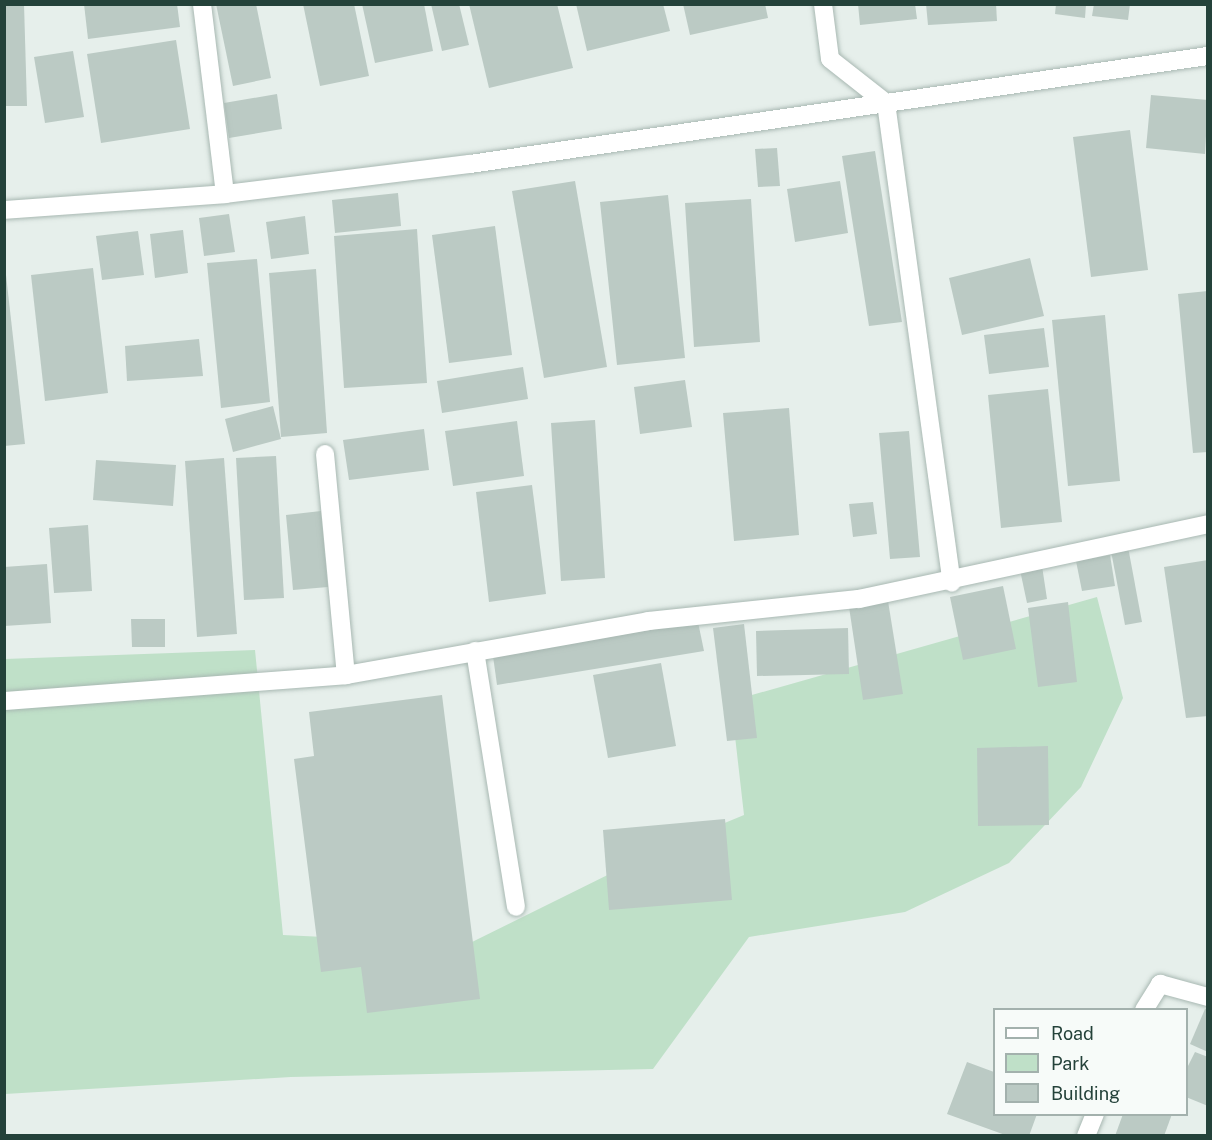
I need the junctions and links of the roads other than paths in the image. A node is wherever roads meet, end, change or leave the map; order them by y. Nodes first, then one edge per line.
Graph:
1 (202, 4) edge
2 (823, 4) edge
3 (1208, 56) edge
4 (886, 103) junction
5 (225, 194) junction
6 (4, 210) edge
7 (326, 454) dead end
8 (1208, 524) edge
9 (952, 582) junction
10 (475, 651) junction
11 (346, 675) junction
12 (4, 701) edge
13 (516, 907) dead end
14 (1208, 997) edge
15 (1145, 1008) edge
16 (1094, 1116) edge
17 (1086, 1136) edge

1 - 5 street
2 - 4 street
3 - 4 street
4 - 5 street
4 - 9 street
5 - 6 street
7 - 11 street
8 - 9 street
9 - 10 street
10 - 11 street
10 - 13 street
11 - 12 street
14 - 15 street
16 - 17 street

